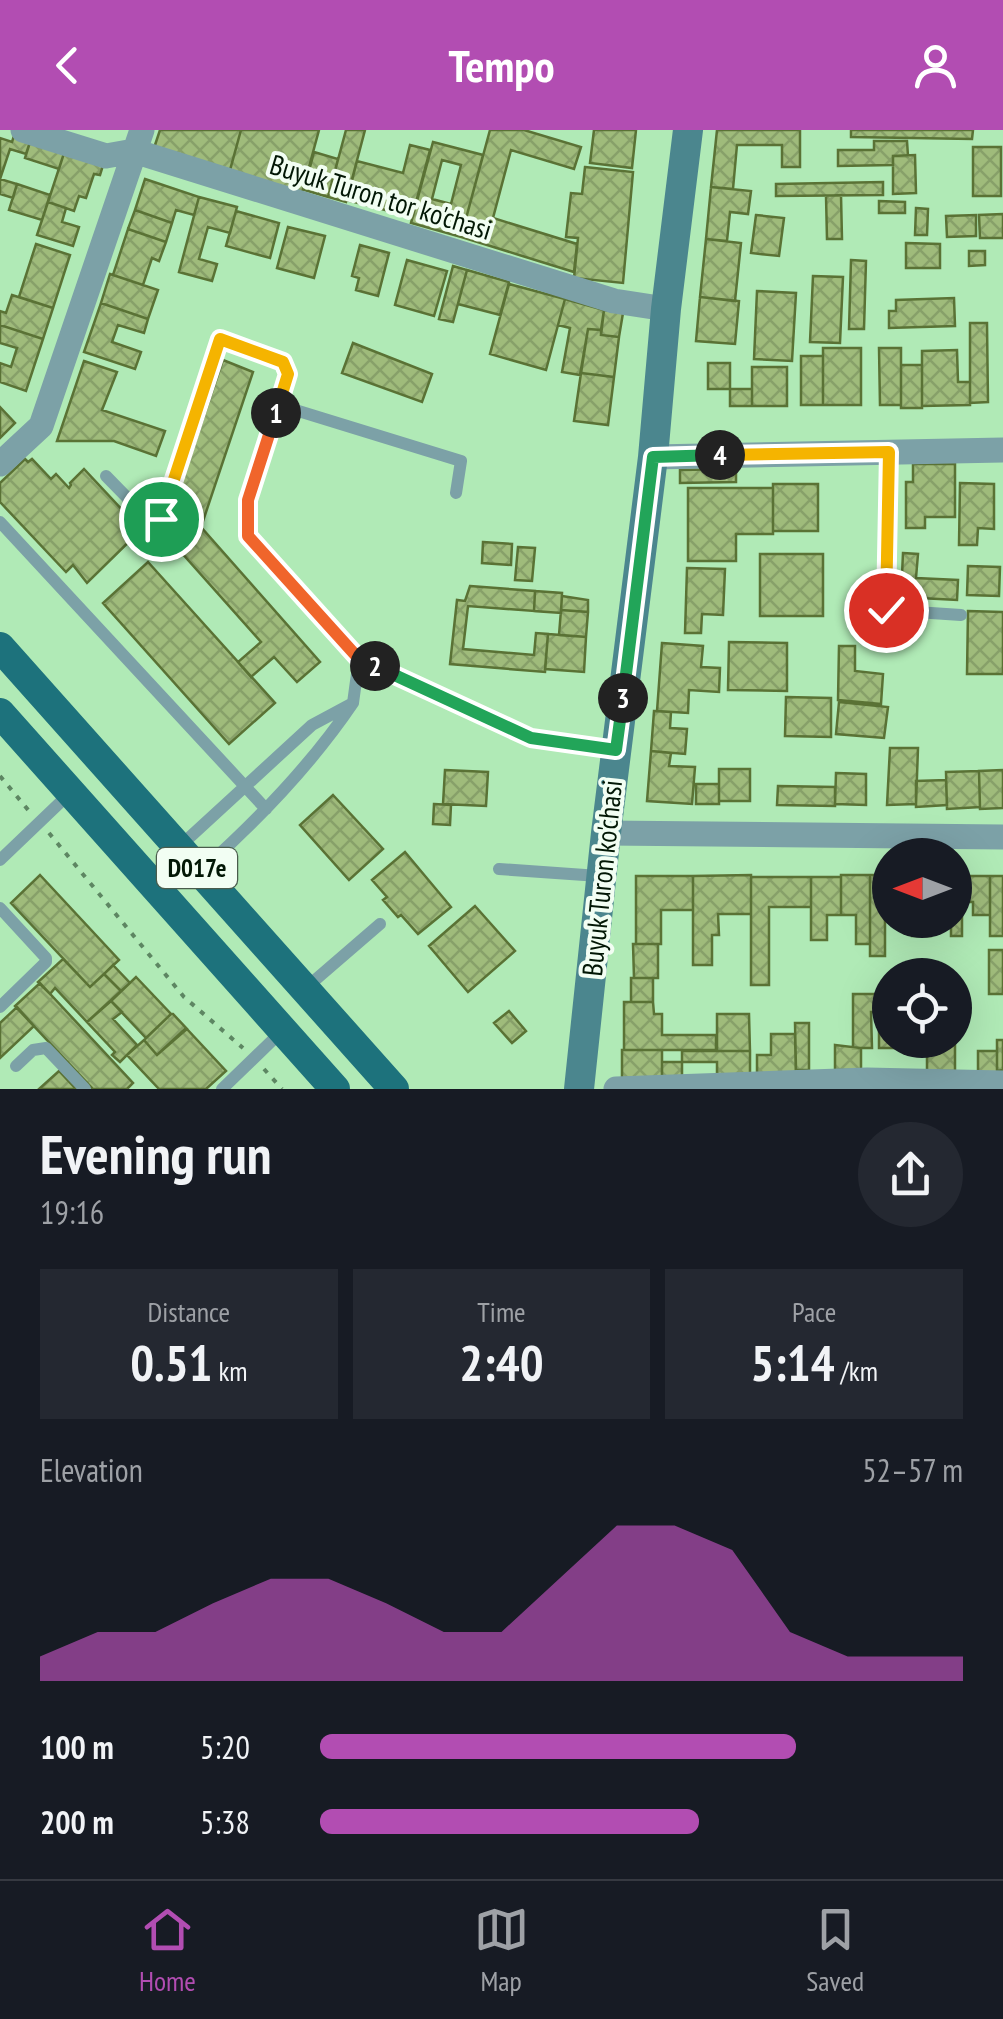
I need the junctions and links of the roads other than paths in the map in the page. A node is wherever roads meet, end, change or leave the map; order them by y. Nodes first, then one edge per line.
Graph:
1 (22, 130) edge
2 (688, 130) edge
3 (138, 140) edge
4 (666, 308) junction
5 (279, 405) junction
6 (1003, 450) edge
7 (889, 452) junction
8 (653, 457) junction
9 (0, 464) edge
10 (106, 476) dead end
11 (456, 493) dead end
12 (0, 522) edge
13 (961, 616) dead end
14 (0, 647) edge
15 (359, 659) junction
16 (354, 703) junction
17 (0, 713) edge
18 (616, 750) junction
19 (244, 786) junction
20 (71, 792) junction
21 (266, 809) junction
22 (606, 833) junction
23 (1003, 837) edge
24 (178, 848) junction
25 (0, 860) edge
26 (499, 869) dead end
27 (200, 872) junction
28 (602, 876) junction
29 (0, 908) edge
30 (380, 924) dead end
31 (304, 989) junction
32 (0, 1007) edge
33 (283, 1030) junction
34 (16, 1066) dead end
35 (1003, 1083) edge
36 (85, 1089) edge
37 (222, 1089) edge
38 (335, 1089) edge
39 (394, 1089) edge
40 (579, 1089) edge
41 (616, 1089) edge

1 - 3 street, Buyuk Turon tor ko'chasi
2 - 4 street, Buyuk Turon ko'chasi
3 - 4 street, Buyuk Turon tor ko'chasi
3 - 9 street
4 - 8 street, Buyuk Turon ko'chasi
5 - 10 lane
5 - 11 lane
5 - 15 lane
6 - 7 street
7 - 8 street
7 - 13 lane
8 - 18 street, Buyuk Turon ko'chasi
12 - 19 lane
14 - 24 main road, D017e
15 - 16 lane
15 - 18 lane
16 - 19 lane
16 - 21 lane
17 - 20 main road, D017e
18 - 22 street, Buyuk Turon ko'chasi
19 - 21 lane
19 - 24 lane
20 - 25 lane
20 - 33 main road, D017e
21 - 27 lane
22 - 23 street
22 - 28 street, Buyuk Turon ko'chasi
24 - 27 main road, D017e
26 - 28 lane
27 - 31 main road, D017e
28 - 40 street, Buyuk Turon ko'chasi
29 - 32 lane
30 - 31 lane
31 - 39 main road, D017e
33 - 37 lane
33 - 38 main road, D017e
34 - 36 lane
35 - 41 street

